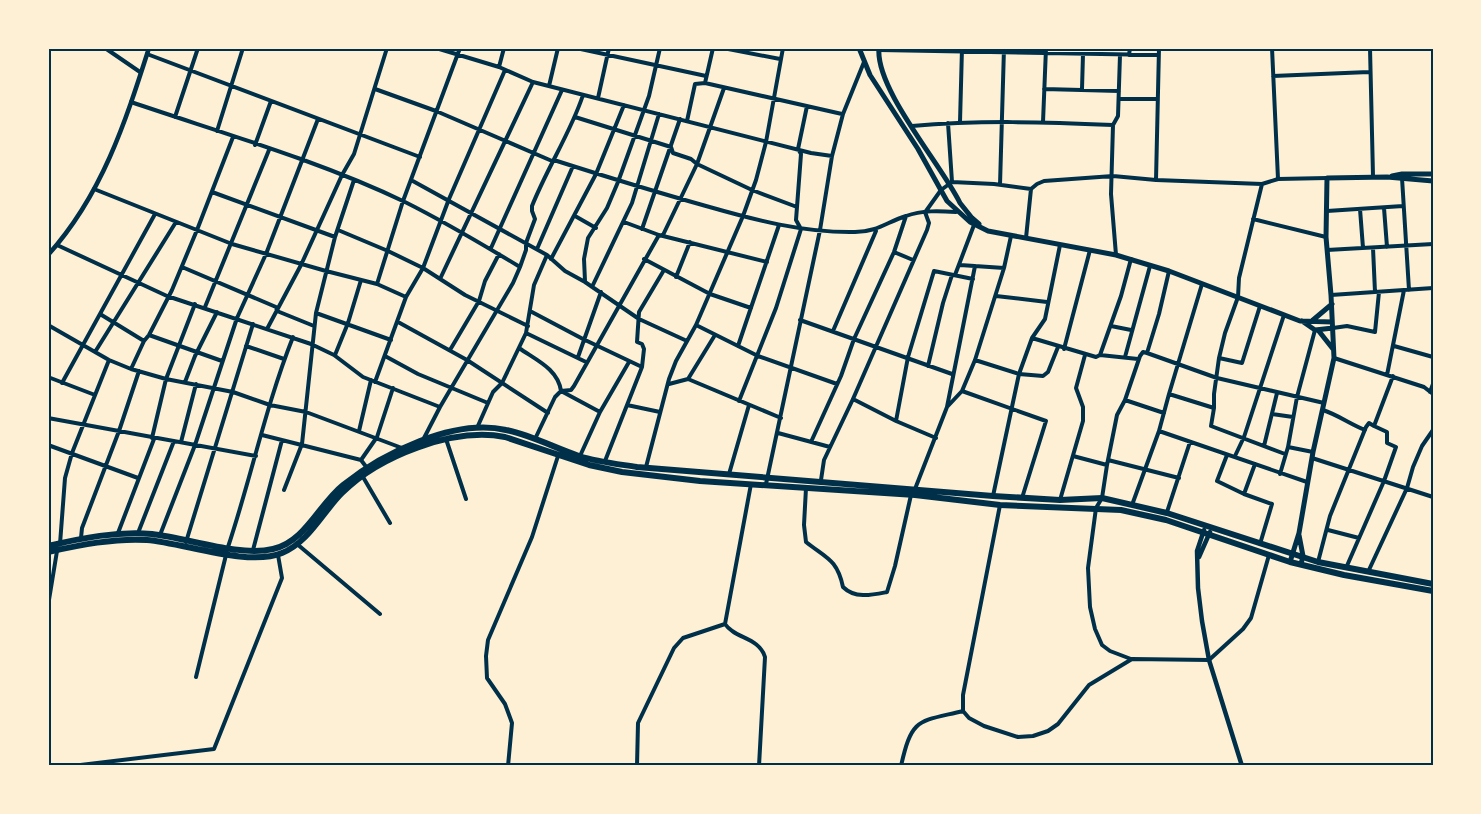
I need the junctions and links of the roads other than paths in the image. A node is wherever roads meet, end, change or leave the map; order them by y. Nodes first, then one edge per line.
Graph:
1 (105, 48) edge
2 (149, 48) edge
3 (198, 48) edge
4 (243, 48) edge
5 (387, 48) edge
6 (436, 48) edge
7 (460, 48) edge
8 (504, 48) edge
9 (558, 48) edge
10 (576, 48) edge
11 (609, 48) edge
12 (660, 48) edge
13 (713, 48) edge
14 (723, 48) edge
15 (783, 48) edge
16 (859, 48) edge
17 (1090, 48) edge
18 (1130, 48) edge
19 (1159, 48) edge
20 (1272, 48) edge
21 (1370, 48) edge
22 (879, 49) edge
23 (962, 50) edge
24 (1004, 50) edge
25 (1046, 51) edge
26 (147, 54) junction
27 (608, 54) junction
28 (1083, 54) junction
29 (1090, 54) junction
30 (458, 55) junction
31 (1120, 55) junction
32 (1130, 55) junction
33 (1158, 55) junction
34 (780, 59) junction
35 (864, 62) junction
36 (656, 65) junction
37 (499, 67) junction
38 (190, 70) junction
39 (505, 70) junction
40 (140, 72) junction
41 (1370, 72) junction
42 (706, 76) junction
43 (1273, 76) junction
44 (533, 82) junction
45 (705, 83) junction
46 (232, 86) junction
47 (549, 86) junction
48 (724, 88) junction
49 (375, 89) junction
50 (1044, 89) junction
51 (562, 90) junction
52 (1082, 90) junction
53 (1119, 91) junction
54 (583, 95) junction
55 (598, 98) junction
56 (773, 99) junction
57 (1119, 99) junction
58 (1158, 99) junction
59 (272, 101) junction
60 (131, 102) junction
61 (624, 105) junction
62 (807, 106) junction
63 (643, 110) junction
64 (436, 111) junction
65 (659, 114) junction
66 (843, 114) junction
67 (175, 117) junction
68 (575, 117) junction
69 (318, 119) junction
70 (680, 119) junction
71 (687, 120) junction
72 (960, 122) junction
73 (1002, 122) junction
74 (1043, 122) junction
75 (948, 123) junction
76 (1113, 125) junction
77 (912, 126) junction
78 (711, 128) junction
79 (478, 129) junction
80 (616, 129) junction
81 (217, 131) junction
82 (361, 135) junction
83 (633, 136) junction
84 (233, 137) junction
85 (504, 141) junction
86 (651, 141) junction
87 (766, 142) junction
88 (255, 145) junction
89 (671, 147) junction
90 (798, 149) junction
91 (269, 150) junction
92 (534, 154) junction
93 (832, 156) junction
94 (420, 157) junction
95 (302, 161) junction
96 (552, 161) junction
97 (697, 164) junction
98 (573, 166) junction
99 (596, 174) junction
100 (1433, 174) edge
101 (342, 175) junction
102 (1113, 176) junction
103 (1373, 176) junction
104 (1402, 176) junction
105 (1327, 178) junction
106 (1278, 179) junction
107 (354, 180) junction
108 (411, 180) junction
109 (1156, 180) junction
110 (1433, 181) edge
111 (618, 182) junction
112 (951, 183) junction
113 (1262, 184) junction
114 (1000, 185) junction
115 (638, 187) junction
116 (94, 189) junction
117 (1031, 189) junction
118 (752, 190) junction
119 (941, 190) junction
120 (212, 192) junction
121 (656, 192) junction
122 (449, 199) junction
123 (680, 199) junction
124 (404, 201) junction
125 (248, 205) junction
126 (1403, 206) junction
127 (797, 207) junction
128 (1384, 208) junction
129 (1360, 209) junction
130 (1327, 211) junction
131 (471, 212) junction
132 (925, 212) junction
133 (956, 212) junction
134 (155, 214) junction
135 (575, 216) junction
136 (743, 216) junction
137 (906, 216) junction
138 (281, 217) junction
139 (1253, 219) junction
140 (441, 220) junction
141 (176, 222) junction
142 (624, 222) junction
143 (779, 225) junction
144 (974, 225) junction
145 (596, 228) junction
146 (801, 228) junction
147 (642, 229) junction
148 (197, 230) junction
149 (317, 230) junction
150 (338, 230) junction
151 (500, 230) junction
152 (820, 230) junction
153 (876, 230) junction
154 (462, 231) junction
155 (988, 231) junction
156 (661, 235) junction
157 (1011, 236) junction
158 (335, 237) junction
159 (1326, 237) junction
160 (1026, 238) junction
161 (690, 242) junction
162 (232, 243) junction
163 (525, 243) junction
164 (1433, 244) edge
165 (57, 245) junction
166 (1060, 245) junction
167 (1407, 245) junction
168 (1387, 247) junction
169 (491, 248) junction
170 (1363, 248) junction
171 (1373, 248) junction
172 (537, 249) junction
173 (388, 250) junction
174 (1090, 250) junction
175 (1327, 250) junction
176 (894, 252) junction
177 (727, 253) junction
178 (266, 254) junction
179 (499, 254) junction
180 (48, 255) edge
181 (1116, 255) junction
182 (549, 257) junction
183 (644, 260) junction
184 (913, 260) junction
185 (1131, 260) junction
186 (767, 262) junction
187 (301, 264) junction
188 (960, 264) junction
189 (1150, 265) junction
190 (975, 266) junction
191 (182, 267) junction
192 (520, 267) junction
193 (423, 268) junction
194 (1004, 268) junction
195 (664, 270) junction
196 (1169, 271) junction
197 (326, 272) junction
198 (121, 275) junction
199 (953, 275) junction
200 (676, 277) junction
201 (440, 279) junction
202 (973, 279) junction
203 (361, 280) junction
204 (216, 282) junction
205 (585, 282) junction
206 (139, 283) junction
207 (377, 284) junction
208 (1202, 284) junction
209 (592, 286) junction
210 (1433, 288) edge
211 (1406, 290) junction
212 (601, 292) junction
213 (1377, 292) junction
214 (710, 294) junction
215 (246, 295) junction
216 (1331, 295) junction
217 (167, 296) junction
218 (996, 296) junction
219 (406, 297) junction
220 (1238, 297) junction
221 (479, 302) junction
222 (1047, 302) junction
223 (195, 304) junction
224 (619, 304) junction
225 (1332, 304) junction
226 (1260, 306) junction
227 (205, 307) junction
228 (751, 308) junction
229 (277, 311) junction
230 (498, 311) junction
231 (530, 311) junction
232 (217, 312) junction
233 (316, 313) junction
234 (99, 314) junction
235 (1284, 315) junction
236 (237, 318) junction
237 (639, 319) junction
238 (800, 320) junction
239 (1300, 321) junction
240 (398, 322) junction
241 (1310, 322) junction
242 (115, 323) junction
243 (253, 324) junction
244 (348, 324) junction
245 (48, 325) edge
246 (314, 326) junction
247 (528, 326) junction
248 (696, 326) junction
249 (1334, 326) junction
250 (1111, 327) junction
251 (267, 329) junction
252 (1131, 330) junction
253 (1317, 330) junction
254 (833, 332) junction
255 (526, 333) junction
256 (715, 335) junction
257 (149, 336) junction
258 (293, 337) junction
259 (1032, 338) junction
260 (583, 339) junction
261 (854, 339) junction
262 (391, 340) junction
263 (144, 341) junction
264 (687, 341) junction
265 (311, 344) junction
266 (83, 345) junction
267 (597, 345) junction
268 (246, 346) junction
269 (738, 346) junction
270 (875, 346) junction
271 (1394, 346) junction
272 (178, 347) junction
273 (1058, 347) junction
274 (519, 348) junction
275 (1064, 349) junction
276 (1334, 349) junction
277 (450, 350) junction
278 (95, 352) junction
279 (198, 352) junction
280 (1147, 353) junction
281 (1100, 354) junction
282 (334, 356) junction
283 (385, 356) junction
284 (758, 356) junction
285 (1085, 356) junction
286 (578, 357) junction
287 (908, 357) junction
288 (1125, 357) junction
289 (1433, 357) edge
290 (1219, 358) junction
291 (1334, 358) junction
292 (284, 359) junction
293 (1138, 359) junction
294 (109, 360) junction
295 (467, 360) junction
296 (975, 360) junction
297 (222, 361) junction
298 (586, 362) junction
299 (629, 362) junction
300 (1178, 364) junction
301 (928, 366) junction
302 (642, 367) junction
303 (789, 368) junction
304 (131, 369) junction
305 (139, 371) junction
306 (952, 374) junction
307 (1019, 374) junction
308 (1387, 375) junction
309 (1393, 376) junction
310 (48, 377) edge
311 (1217, 378) junction
312 (166, 379) junction
313 (688, 379) junction
314 (373, 381) junction
315 (185, 382) junction
316 (62, 383) junction
317 (502, 383) junction
318 (196, 384) junction
319 (669, 384) junction
320 (837, 384) junction
321 (1433, 384) edge
322 (213, 388) junction
323 (393, 388) junction
324 (451, 388) junction
325 (1259, 389) junction
326 (561, 391) junction
327 (962, 391) junction
328 (233, 392) junction
329 (1277, 393) junction
330 (1432, 393) edge
331 (1169, 394) junction
332 (94, 395) junction
333 (1297, 398) junction
334 (853, 399) junction
335 (1125, 400) junction
336 (739, 401) junction
337 (488, 403) junction
338 (270, 405) junction
339 (627, 405) junction
340 (749, 405) junction
341 (440, 407) junction
342 (947, 407) junction
343 (1324, 407) junction
344 (1214, 408) junction
345 (1011, 410) junction
346 (306, 412) junction
347 (600, 412) junction
348 (660, 412) junction
349 (548, 413) junction
350 (1164, 413) junction
351 (1272, 414) junction
352 (1293, 417) junction
353 (48, 418) edge
354 (781, 418) junction
355 (896, 421) junction
356 (83, 425) junction
357 (1374, 426) junction
358 (1365, 430) junction
359 (1433, 430) edge
360 (119, 431) junction
361 (359, 431) junction
362 (476, 431) junction
363 (1159, 431) junction
364 (778, 433) junction
365 (262, 435) junction
366 (377, 437) junction
367 (1244, 437) junction
368 (936, 438) junction
369 (153, 439) junction
370 (424, 439) junction
371 (446, 439) junction
372 (282, 440) junction
373 (535, 440) junction
374 (174, 441) junction
375 (181, 442) junction
376 (811, 442) junction
377 (1190, 442) junction
378 (302, 444) junction
379 (48, 446) edge
380 (195, 446) junction
381 (1264, 446) junction
382 (830, 447) junction
383 (1288, 447) junction
384 (215, 448) junction
385 (404, 449) junction
386 (72, 453) junction
387 (1285, 454) junction
388 (559, 455) junction
389 (1227, 455) junction
390 (1313, 455) junction
391 (256, 456) junction
392 (580, 456) junction
393 (1073, 456) junction
394 (1235, 456) junction
395 (361, 460) junction
396 (384, 461) junction
397 (605, 462) junction
398 (1107, 463) junction
399 (1255, 464) junction
400 (106, 466) junction
401 (368, 468) junction
402 (646, 468) junction
403 (1146, 469) junction
404 (1350, 469) junction
405 (729, 474) junction
406 (1280, 474) junction
407 (363, 477) junction
408 (138, 478) junction
409 (1179, 478) junction
410 (821, 480) junction
411 (767, 481) junction
412 (1384, 481) junction
413 (1307, 482) junction
414 (751, 483) junction
415 (806, 487) junction
416 (1407, 488) junction
417 (915, 489) junction
418 (284, 490) dead end
419 (1244, 494) junction
420 (911, 495) junction
421 (993, 496) junction
422 (1433, 497) edge
423 (1022, 498) junction
424 (1102, 498) junction
425 (466, 499) dead end
426 (1060, 500) junction
427 (1000, 504) junction
428 (1131, 505) junction
429 (1096, 508) junction
430 (1167, 513) junction
431 (319, 517) junction
432 (390, 523) dead end
433 (1328, 530) junction
434 (1207, 531) junction
435 (138, 534) junction
436 (1299, 534) junction
437 (160, 535) junction
438 (117, 537) junction
439 (81, 538) junction
440 (1359, 538) junction
441 (61, 543) junction
442 (186, 543) junction
443 (297, 544) junction
444 (1260, 544) junction
445 (48, 546) edge
446 (57, 550) junction
447 (253, 550) junction
448 (227, 551) junction
449 (48, 552) edge
450 (1291, 553) junction
451 (278, 555) junction
452 (1269, 555) junction
453 (1303, 556) junction
454 (1290, 562) junction
455 (1318, 562) junction
456 (1301, 564) junction
457 (1346, 568) junction
458 (1368, 572) junction
459 (1432, 585) edge
460 (48, 606) edge
461 (380, 614) dead end
462 (724, 624) junction
463 (1132, 659) junction
464 (1209, 660) junction
465 (196, 677) dead end
466 (963, 711) junction
467 (72, 766) edge
468 (508, 766) edge
469 (637, 766) edge
470 (759, 766) edge
471 (901, 766) edge
472 (1242, 766) edge

1 - 40 street
2 - 26 street
3 - 38 street
4 - 46 street
5 - 49 street
6 - 30 street
7 - 30 street
8 - 37 street
9 - 47 street
10 - 27 street
11 - 27 street
12 - 36 street
13 - 42 street
14 - 34 street
15 - 34 street
16 - 35 main road
17 - 29 street
18 - 32 street
19 - 33 street
20 - 43 street
21 - 41 street
22 - 23 street
22 - 77 main road
23 - 24 street
23 - 72 street
24 - 25 street
24 - 73 street
25 - 28 street
25 - 50 street
26 - 38 street
26 - 40 street
27 - 36 street
27 - 55 street
28 - 29 street
28 - 52 street
29 - 31 street
30 - 37 street
30 - 64 street
31 - 32 street
31 - 53 street
32 - 33 street
33 - 58 street
34 - 56 street
35 - 66 street
35 - 119 main road
36 - 42 street
36 - 63 street
37 - 39 street
38 - 46 street
38 - 67 street
39 - 44 street
39 - 79 street
40 - 60 street
41 - 43 street
41 - 103 street
42 - 45 street
43 - 106 street
44 - 47 street
44 - 85 street
45 - 48 street
45 - 71 street
46 - 59 street
46 - 81 street
47 - 51 street
48 - 56 street
48 - 78 street
49 - 64 street
49 - 82 street
50 - 52 street
50 - 74 street
51 - 54 street
51 - 92 street
52 - 53 street
53 - 57 street
54 - 55 street
54 - 68 street
55 - 61 street
56 - 62 street
56 - 87 street
57 - 58 street
57 - 76 street
58 - 109 street
59 - 69 street
59 - 88 street
60 - 67 street
60 - 116 street
61 - 63 street
61 - 80 street
62 - 66 street
62 - 90 street
63 - 65 street
63 - 83 street
64 - 79 street
64 - 94 street
65 - 70 street
65 - 86 street
66 - 93 street
67 - 81 street
68 - 80 street
68 - 96 street
69 - 82 street
69 - 95 street
70 - 71 street
70 - 89 street
71 - 78 street
72 - 73 street
72 - 75 street
73 - 74 street
73 - 114 street
74 - 76 street
75 - 77 street
75 - 112 street
76 - 102 street
77 - 112 main road
78 - 87 street
78 - 97 street
79 - 85 street
79 - 122 street
80 - 83 street
80 - 99 street
81 - 84 street
82 - 94 street
82 - 101 street
83 - 86 street
83 - 111 street
84 - 88 street
84 - 120 street
85 - 92 street
85 - 131 street
86 - 89 street
86 - 115 street
87 - 90 street
87 - 118 street
88 - 91 street
89 - 97 street
89 - 121 street
90 - 93 street
90 - 127 street
91 - 95 street
91 - 125 street
92 - 96 street
92 - 151 street
93 - 152 street
94 - 108 street
95 - 101 street
95 - 138 street
96 - 98 street
96 - 163 street
97 - 118 street
97 - 123 street
98 - 99 street
98 - 172 street
99 - 111 street
99 - 135 street
100 - 104 main road
101 - 107 street
101 - 149 street
102 - 109 street
102 - 117 street
102 - 181 street
103 - 104 main road
103 - 105 main road
104 - 110 main road
104 - 126 street
105 - 106 street
105 - 130 main road
106 - 113 street
107 - 124 street
107 - 150 street
108 - 122 street
108 - 124 street
109 - 113 street
111 - 115 street
111 - 145 street
112 - 114 street
112 - 119 street
112 - 155 main road
113 - 139 street
114 - 117 street
115 - 121 street
115 - 142 street
116 - 134 street
116 - 165 street
117 - 160 street
118 - 127 street
118 - 136 street
119 - 132 street
119 - 133 main road
120 - 125 street
120 - 148 street
121 - 123 street
121 - 147 street
122 - 131 street
122 - 140 street
123 - 136 street
123 - 156 street
124 - 140 street
124 - 173 street
125 - 138 street
125 - 162 street
126 - 128 street
126 - 167 street
127 - 146 street
128 - 129 street
128 - 168 street
129 - 130 street
129 - 170 street
130 - 159 main road
131 - 151 street
131 - 154 street
132 - 133 street
132 - 137 street
132 - 184 street
133 - 144 main road
134 - 141 street
134 - 198 street
135 - 145 street
135 - 182 street
136 - 143 street
136 - 177 street
137 - 153 street
137 - 176 street
138 - 149 street
138 - 178 street
139 - 159 street
139 - 220 street
140 - 154 street
140 - 193 street
141 - 148 street
141 - 206 street
142 - 147 street
142 - 209 street
143 - 146 street
143 - 186 street
144 - 155 main road
144 - 188 street
145 - 205 street
146 - 152 street
146 - 284 street
147 - 156 street
148 - 162 street
148 - 191 street
149 - 158 street
149 - 187 street
150 - 158 street
150 - 173 street
151 - 163 street
151 - 169 street
152 - 153 street
152 - 238 street
153 - 254 street
154 - 169 street
154 - 201 street
155 - 157 main road
156 - 161 street
156 - 183 street
157 - 160 main road
157 - 194 street
158 - 197 street
159 - 175 main road
160 - 166 main road
161 - 177 street
161 - 200 street
162 - 178 street
162 - 204 street
163 - 172 street
163 - 192 street
164 - 167 street
165 - 180 street
165 - 198 street
166 - 174 main road
166 - 222 street
167 - 168 street
167 - 211 street
168 - 171 street
169 - 179 street
170 - 171 street
170 - 175 street
171 - 213 street
172 - 182 street
173 - 193 street
173 - 207 street
174 - 181 main road
174 - 275 street
175 - 216 main road
176 - 184 street
176 - 261 street
177 - 186 street
177 - 214 street
178 - 187 street
178 - 215 street
179 - 192 street
179 - 221 street
181 - 185 main road
182 - 205 street
182 - 231 street
183 - 195 street
183 - 224 street
184 - 270 street
185 - 189 main road
185 - 250 street
186 - 228 street
187 - 197 street
187 - 229 street
188 - 190 street
188 - 199 street
189 - 196 main road
189 - 252 street
190 - 194 street
190 - 202 street
191 - 204 street
191 - 217 street
192 - 230 street
193 - 201 street
193 - 219 street
194 - 218 street
195 - 200 street
195 - 237 street
196 - 208 main road
196 - 280 street
197 - 203 street
197 - 233 street
198 - 206 street
198 - 234 street
199 - 202 street
199 - 287 street
199 - 301 street
200 - 214 street
201 - 221 street
202 - 306 street
203 - 207 street
203 - 244 street
204 - 215 street
204 - 227 street
205 - 209 street
206 - 217 street
206 - 242 street
207 - 219 street
208 - 220 main road
208 - 300 street
209 - 212 street
210 - 211 street
211 - 213 street
211 - 271 street
212 - 224 street
212 - 260 street
213 - 216 street
213 - 249 street
214 - 228 street
214 - 248 street
215 - 229 street
215 - 236 street
216 - 225 main road
217 - 223 street
217 - 257 street
218 - 222 street
218 - 296 street
219 - 240 street
220 - 226 main road
220 - 290 street
221 - 230 street
221 - 277 street
222 - 259 street
223 - 227 street
223 - 272 street
224 - 237 street
224 - 267 street
225 - 241 main road
225 - 249 main road
226 - 235 main road
226 - 290 street
227 - 232 street
228 - 269 street
229 - 246 street
229 - 251 street
230 - 247 street
230 - 295 street
231 - 247 street
231 - 260 street
232 - 236 street
232 - 279 street
233 - 244 street
233 - 246 street
234 - 242 street
234 - 266 street
235 - 239 main road
235 - 325 street
236 - 243 street
236 - 297 street
237 - 264 street
237 - 302 street
238 - 254 street
238 - 303 street
239 - 241 main road
239 - 253 main road
240 - 262 street
240 - 277 street
241 - 249 main road
242 - 263 street
242 - 278 street
243 - 251 street
243 - 268 street
244 - 262 street
244 - 282 street
245 - 266 street
246 - 265 street
247 - 255 street
248 - 256 street
248 - 264 street
249 - 253 main road
249 - 276 main road
250 - 252 street
250 - 281 street
251 - 258 street
252 - 288 street
253 - 276 main road
253 - 333 street
254 - 261 street
255 - 274 street
255 - 286 street
256 - 269 street
256 - 313 street
257 - 263 street
257 - 272 street
258 - 265 street
258 - 292 street
259 - 273 street
259 - 307 street
260 - 267 street
260 - 286 street
261 - 270 street
261 - 320 street
262 - 283 street
263 - 304 street
264 - 319 street
265 - 282 street
265 - 346 street
266 - 278 street
266 - 316 street
267 - 298 street
267 - 299 street
268 - 292 street
268 - 328 street
269 - 284 street
270 - 287 street
270 - 334 street
271 - 289 street
271 - 308 street
272 - 279 street
272 - 312 street
273 - 275 street
273 - 307 street
274 - 317 street
274 - 326 street
275 - 285 street
276 - 291 main road
277 - 295 street
278 - 294 street
279 - 297 street
279 - 315 street
280 - 293 street
280 - 300 street
281 - 285 street
281 - 288 street
282 - 314 street
283 - 314 street
283 - 324 street
284 - 303 street
284 - 336 street
285 - 393 street
286 - 298 street
287 - 301 street
287 - 355 street
288 - 293 street
290 - 311 street
291 - 308 street
291 - 343 main road
292 - 338 street
293 - 335 street
294 - 304 street
294 - 332 street
295 - 317 street
295 - 324 street
296 - 307 street
296 - 327 street
297 - 322 street
298 - 326 street
299 - 302 street
299 - 347 street
300 - 311 street
300 - 331 street
301 - 306 street
302 - 339 street
303 - 320 street
303 - 354 street
304 - 305 street
305 - 312 street
305 - 360 street
306 - 342 street
307 - 345 street
308 - 309 street
309 - 330 street
309 - 357 street
310 - 316 street
311 - 325 street
311 - 344 street
312 - 315 street
312 - 369 street
313 - 319 street
313 - 336 street
314 - 323 street
314 - 361 street
315 - 318 street
316 - 332 street
317 - 337 street
317 - 349 street
318 - 322 street
318 - 375 street
319 - 348 street
320 - 376 street
321 - 330 street
322 - 328 street
322 - 380 street
323 - 341 street
323 - 366 street
324 - 337 street
324 - 341 street
325 - 329 street
325 - 367 street
326 - 347 street
326 - 349 street
327 - 342 street
327 - 345 street
328 - 338 street
328 - 384 street
329 - 333 street
329 - 351 street
331 - 344 street
331 - 350 street
332 - 356 street
333 - 343 street
333 - 352 street
334 - 355 street
334 - 382 street
335 - 350 street
335 - 398 street
336 - 340 street
337 - 362 street
338 - 346 street
338 - 365 street
339 - 348 street
339 - 397 street
340 - 354 street
340 - 405 street
341 - 370 street
342 - 368 street
343 - 358 street
343 - 390 main road
344 - 367 street
345 - 421 street
345 - 423 street
346 - 361 street
346 - 378 street
347 - 392 street
348 - 402 street
349 - 373 street
350 - 363 street
351 - 352 street
351 - 381 street
352 - 383 street
353 - 356 street
354 - 364 street
355 - 368 street
356 - 360 street
356 - 386 street
357 - 358 street
357 - 412 street
358 - 404 street
359 - 416 street
360 - 369 street
360 - 400 street
361 - 366 street
362 - 370 main road
362 - 371 main road
362 - 373 main road
362 - 388 main road
363 - 377 street
363 - 403 street
364 - 376 street
364 - 411 street
365 - 372 street
365 - 391 street
366 - 385 street
366 - 395 street
367 - 381 street
367 - 394 street
368 - 417 street
369 - 374 street
369 - 408 street
370 - 385 main road
371 - 396 main road
371 - 425 street
372 - 378 street
372 - 447 street
373 - 392 main road
374 - 375 street
374 - 435 street
375 - 380 street
376 - 382 street
377 - 389 street
377 - 409 street
378 - 395 street
378 - 418 street
379 - 386 street
380 - 384 street
380 - 437 street
381 - 387 street
382 - 410 street
383 - 387 street
383 - 390 street
384 - 391 street
384 - 442 street
385 - 396 main road
386 - 400 street
386 - 441 street
387 - 406 street
388 - 414 main road
388 - 468 street
389 - 394 street
389 - 419 street
390 - 404 street
390 - 413 main road
391 - 448 street
392 - 397 main road
393 - 398 street
393 - 426 street
394 - 399 street
395 - 401 street
396 - 401 main road
396 - 407 main road
397 - 402 main road
398 - 403 street
398 - 424 street
399 - 406 street
399 - 419 street
400 - 408 street
400 - 439 street
401 - 431 main road
402 - 405 main road
403 - 409 street
403 - 428 street
404 - 412 street
404 - 433 street
405 - 411 main road
406 - 413 street
407 - 431 main road
407 - 432 street
408 - 438 street
409 - 430 street
410 - 411 main road
410 - 417 main road
411 - 414 main road
411 - 415 main road
412 - 416 street
412 - 440 street
413 - 436 main road
414 - 462 street
415 - 420 main road
415 - 420 street
416 - 422 street
416 - 458 street
417 - 421 main road
419 - 444 street
420 - 427 main road
421 - 423 main road
423 - 426 main road
424 - 426 main road
424 - 428 main road
424 - 429 street
427 - 429 main road
427 - 466 street
428 - 430 main road
429 - 434 main road
429 - 463 street
430 - 434 main road
431 - 443 main road
431 - 447 main road
433 - 440 street
433 - 455 street
434 - 444 main road
434 - 452 main road
434 - 464 street
435 - 437 main road
435 - 438 main road
436 - 450 main road
436 - 453 main road
437 - 442 main road
438 - 439 main road
438 - 442 main road
438 - 446 main road
439 - 441 main road
440 - 457 street
441 - 445 main road
441 - 446 street
442 - 448 main road
443 - 451 main road
443 - 461 street
444 - 450 main road
446 - 449 main road
446 - 460 street
447 - 448 main road
448 - 451 main road
448 - 465 street
450 - 453 main road
450 - 454 main road
451 - 467 street
452 - 454 main road
452 - 464 street
453 - 455 main road
453 - 456 main road
454 - 456 main road
455 - 457 main road
456 - 459 main road
457 - 458 main road
458 - 459 main road
462 - 469 street
462 - 470 street
463 - 464 street
463 - 466 street
464 - 472 street
466 - 471 street

